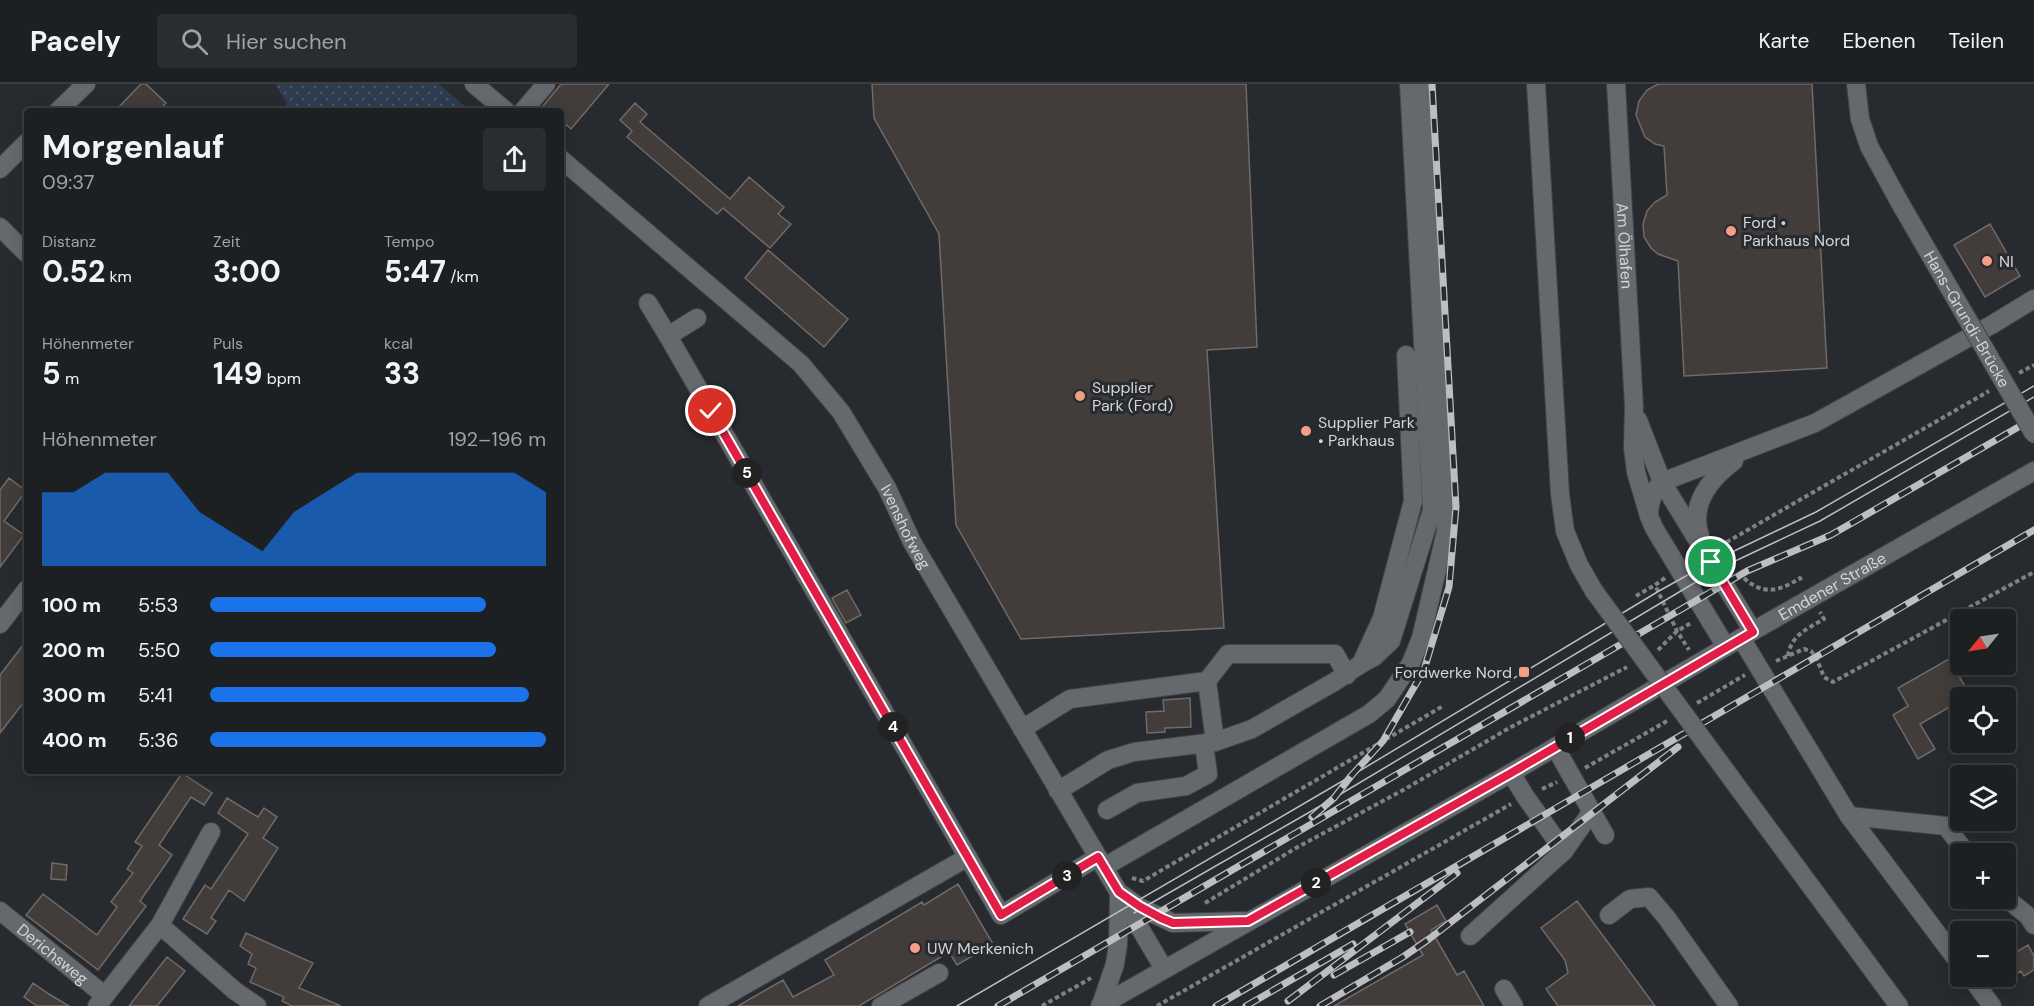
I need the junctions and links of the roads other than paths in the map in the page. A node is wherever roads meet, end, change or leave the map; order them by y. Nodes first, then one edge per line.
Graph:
1 (86, 84) edge
2 (474, 84) edge
3 (546, 84) edge
4 (1409, 84) edge
5 (1423, 84) edge
6 (1536, 84) edge
7 (1616, 84) edge
8 (1856, 84) edge
9 (61, 108) edge
10 (502, 108) edge
11 (526, 108) edge
12 (24, 145) edge
13 (564, 162) edge
14 (0, 169) edge
15 (0, 227) edge
16 (24, 251) edge
17 (2034, 298) edge
18 (648, 303) dead end
19 (697, 318) dead end
20 (668, 336) junction
21 (1407, 355) dead end
22 (1634, 407) junction
23 (2034, 434) edge
24 (1744, 452) junction
25 (2034, 471) edge
26 (1662, 482) junction
27 (1649, 516) junction
28 (1706, 554) junction
29 (24, 593) edge
30 (0, 624) edge
31 (1740, 639) junction
32 (1354, 669) junction
33 (1207, 681) junction
34 (1022, 729) junction
35 (1209, 743) junction
36 (1555, 747) junction
37 (1511, 773) junction
38 (1058, 791) junction
39 (1107, 810) dead end
40 (1592, 812) junction
41 (1849, 816) junction
42 (211, 832) dead end
43 (1605, 835) dead end
44 (1959, 843) edge
45 (1564, 851) junction
46 (968, 857) junction
47 (1101, 862) junction
48 (1126, 888) junction
49 (2016, 906) edge
50 (0, 911) edge
51 (1609, 915) dead end
52 (1248, 921) junction
53 (160, 925) junction
54 (2034, 925) edge
55 (1470, 936) dead end
56 (1950, 951) edge
57 (1164, 969) junction
58 (939, 973) dead end
59 (1978, 987) edge
60 (1504, 989) dead end
61 (100, 1001) edge
62 (256, 1006) edge
63 (708, 1006) edge
64 (881, 1006) edge
65 (1101, 1006) edge
66 (1514, 1006) edge
67 (1729, 1006) edge
68 (1899, 1006) edge
69 (1992, 1006) edge

1 - 9 street
2 - 10 street
3 - 11 street
4 - 32 street
5 - 47 street
6 - 68 street, bridge
7 - 22 street, Am Ölhafen
8 - 23 street, Hans-Grundi-Brücke, bridge
12 - 14 street
13 - 34 street, Ivenshofweg
15 - 16 street
17 - 24 street
18 - 20 street
19 - 20 street
20 - 46 street
21 - 32 street
22 - 26 street, Am Ölhafen
22 - 27 street, Am Ölhafen
24 - 26 street
24 - 28 street
25 - 31 street, Emdener Straße
26 - 27 street
26 - 28 street, Am Ölhafen
27 - 31 street, Am Ölhafen
28 - 31 street, Am Ölhafen
29 - 30 street
31 - 36 street, Emdener Straße
31 - 41 street
32 - 33 street
32 - 35 street
33 - 34 street
33 - 35 street
34 - 38 street, Ivenshofweg
35 - 38 street
35 - 39 street
36 - 37 street, Emdener Straße
36 - 40 street
37 - 45 street
37 - 52 street, Emdener Straße
38 - 47 street, Ivenshofweg
40 - 43 street
40 - 45 street
41 - 44 street
41 - 56 street
42 - 53 street, Derichsweg
45 - 55 street
46 - 47 street
46 - 63 street
47 - 48 street, Ivenshofweg
48 - 52 street
48 - 57 street, Ivenshofweg
48 - 65 street
49 - 54 street
50 - 61 street, Derichsweg
51 - 67 street
52 - 57 street, Emdener Straße
53 - 61 street, Derichsweg
53 - 62 street
57 - 65 street, Emdener Straße
58 - 64 street
59 - 69 street
60 - 66 street

